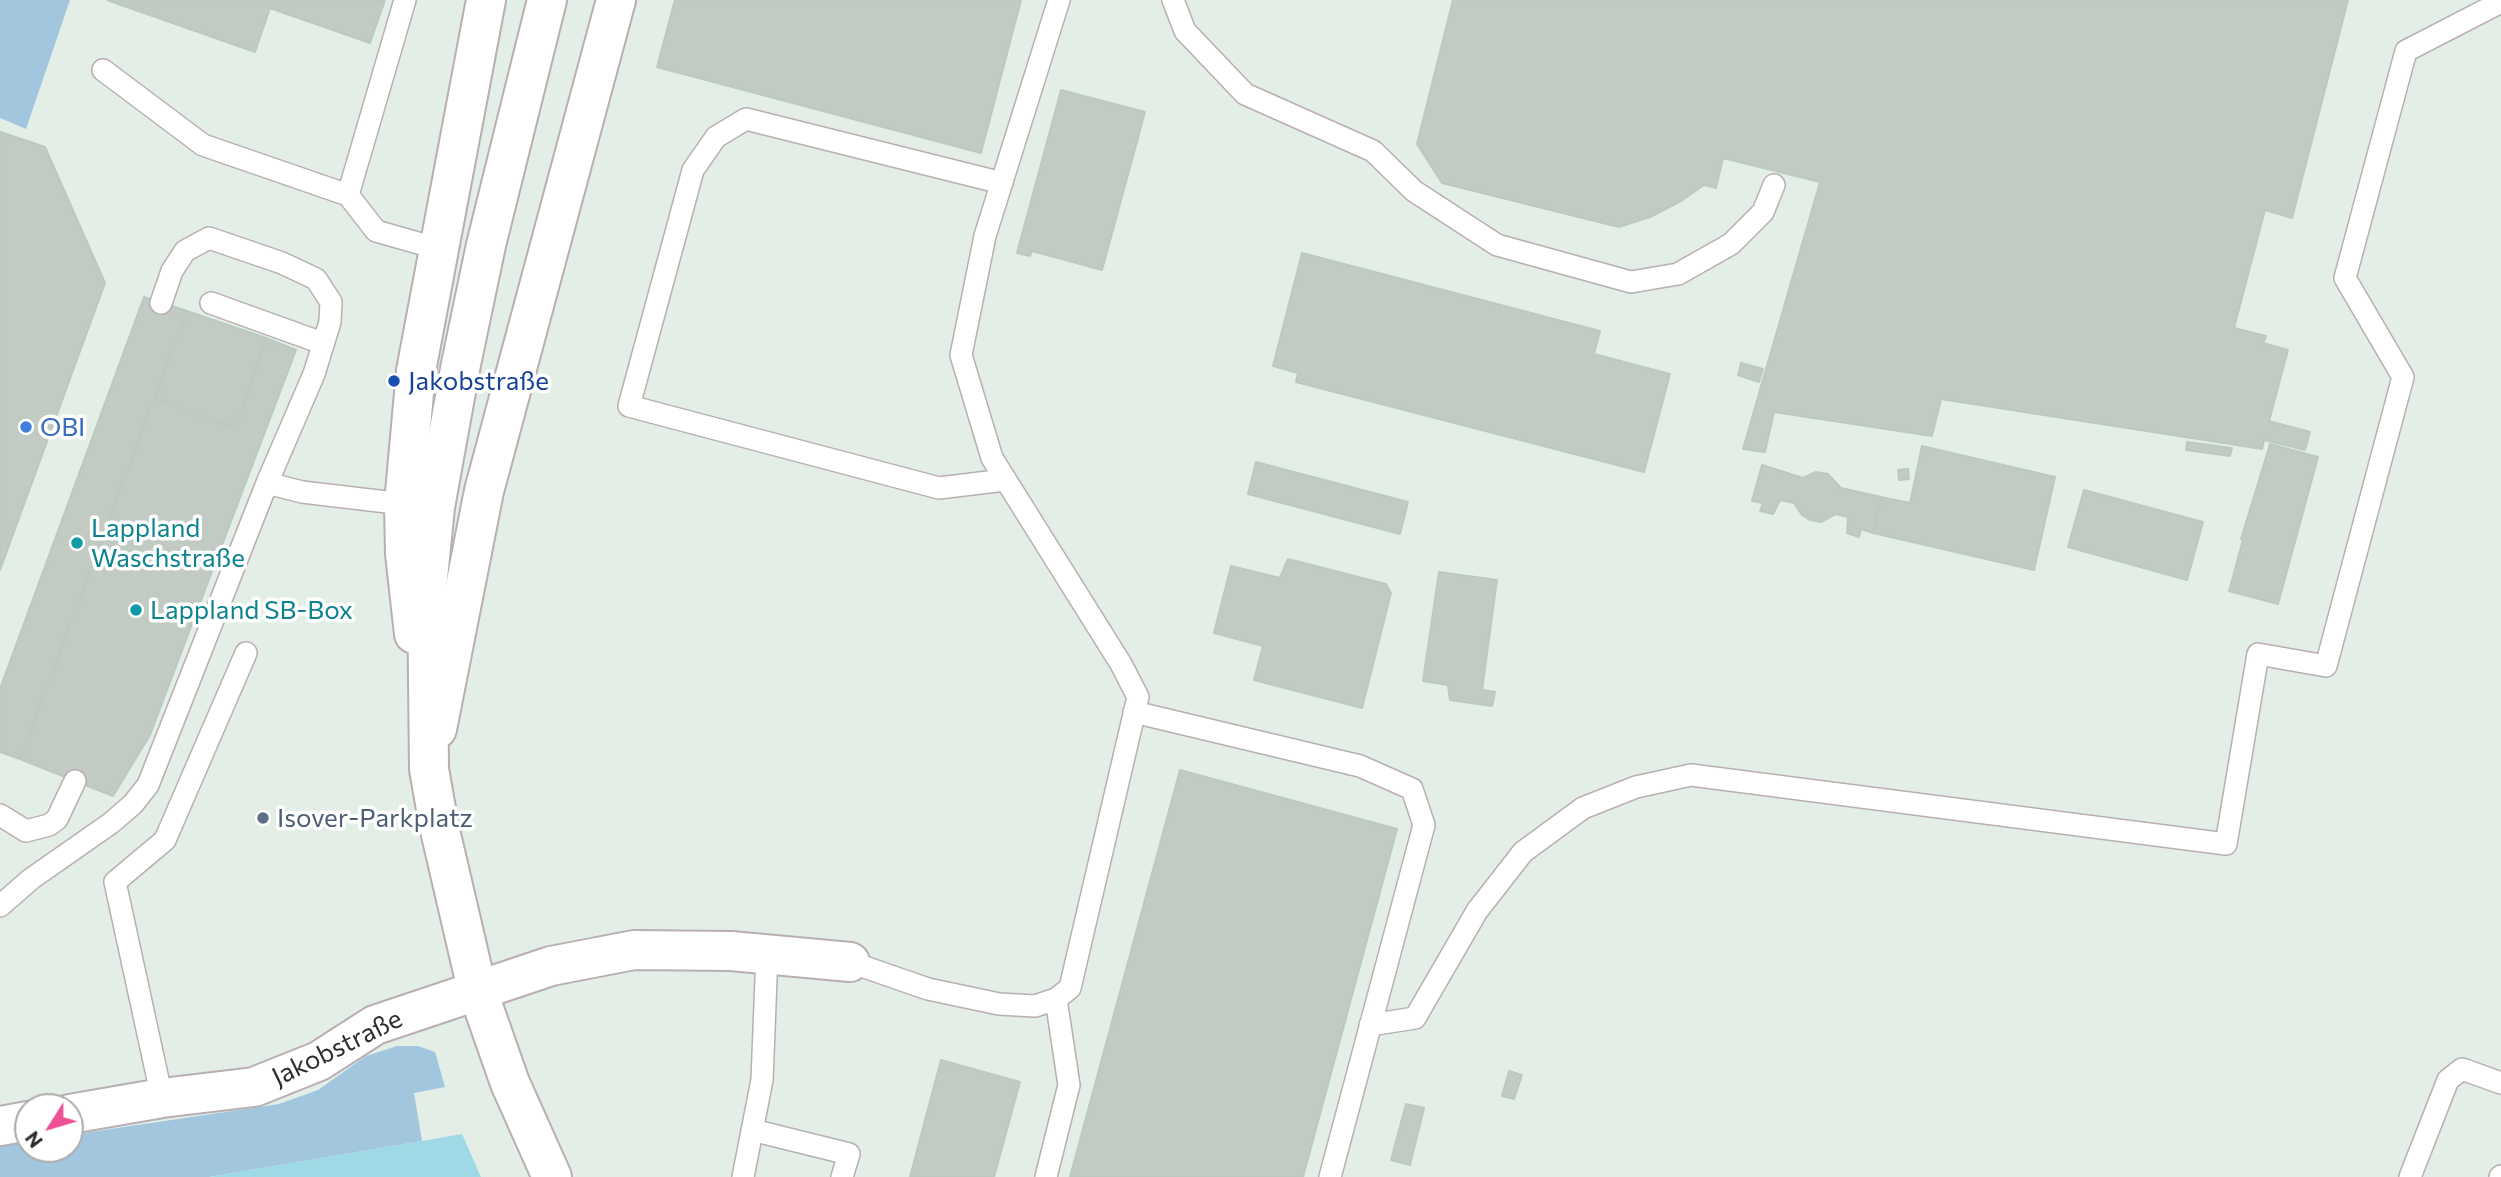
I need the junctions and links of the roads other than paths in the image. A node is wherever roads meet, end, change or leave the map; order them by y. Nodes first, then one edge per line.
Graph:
1 (405, 0) edge
2 (486, 0) edge
3 (547, 0) edge
4 (616, 0) edge
5 (1059, 0) edge
6 (1173, 0) edge
7 (2501, 2) edge
8 (103, 70) dead end
9 (1002, 183) junction
10 (1774, 185) dead end
11 (348, 195) junction
12 (439, 249) junction
13 (161, 303) dead end
14 (211, 303) dead end
15 (322, 343) junction
16 (1005, 480) junction
17 (258, 487) junction
18 (404, 504) junction
19 (246, 653) dead end
20 (1135, 712) junction
21 (429, 769) junction
22 (75, 781) dead end
23 (0, 816) edge
24 (0, 906) edge
25 (767, 954) junction
26 (850, 962) joint
27 (477, 989) junction
28 (1056, 999) junction
29 (1370, 1025) junction
30 (2501, 1083) edge
31 (162, 1098) junction
32 (84, 1112) edge
33 (752, 1130) junction
34 (552, 1177) edge
35 (743, 1177) edge
36 (842, 1177) edge
37 (1046, 1177) edge
38 (1330, 1177) edge
39 (2410, 1177) edge

1 - 11 lane
2 - 12 street
3 - 21 street
4 - 21 street
5 - 9 lane
6 - 10 lane
7 - 29 lane
8 - 11 lane
9 - 16 lane
9 - 16 lane
11 - 12 lane
12 - 18 street
13 - 15 lane
14 - 15 lane
15 - 17 lane
16 - 20 lane
17 - 18 lane
17 - 24 lane
18 - 21 street
19 - 31 lane
20 - 28 lane
20 - 29 lane
21 - 27 street
22 - 23 lane
25 - 26 street, Jakobstraße
25 - 27 street, Jakobstraße
25 - 33 lane
26 - 28 lane
27 - 31 street, Jakobstraße
27 - 34 street
28 - 37 lane
29 - 38 lane
30 - 39 lane
31 - 32 street, Jakobstraße
33 - 35 lane
33 - 36 lane

